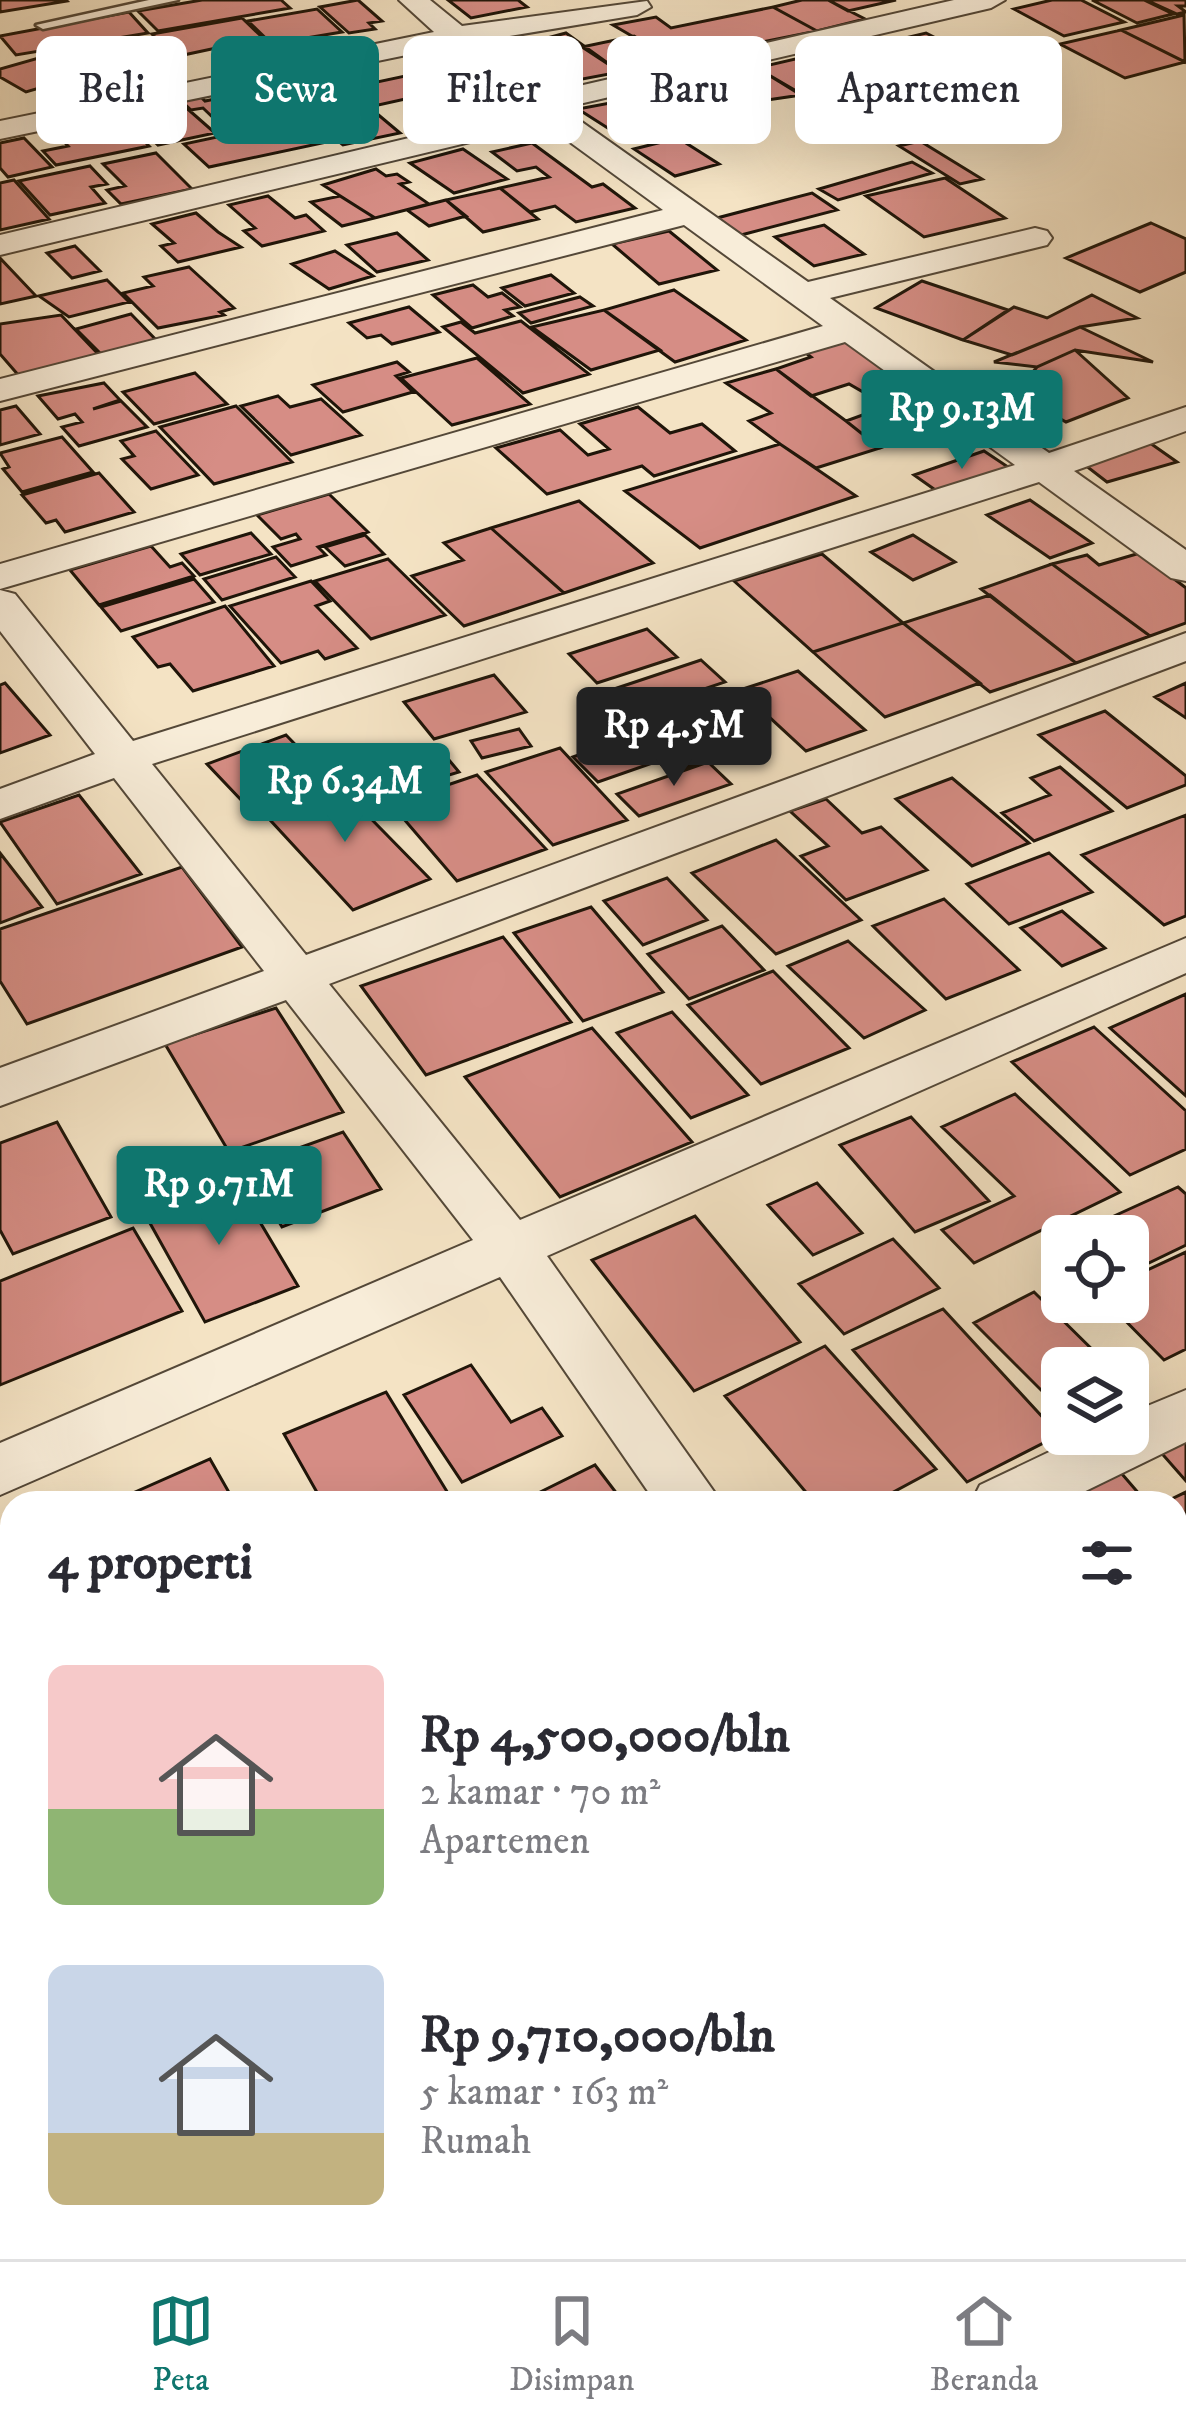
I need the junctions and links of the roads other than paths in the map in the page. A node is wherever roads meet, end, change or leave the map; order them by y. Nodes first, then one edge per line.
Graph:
1 (171, 0) edge
2 (412, 0) edge
3 (975, 2) edge
4 (638, 8) dead end
5 (43, 25) dead end
6 (455, 36) joint
7 (403, 47) edge
8 (583, 100) edge
9 (0, 130) edge
10 (583, 136) edge
11 (404, 144) edge
12 (692, 213) junction
13 (1034, 238) dead end
14 (0, 244) edge
15 (803, 294) junction
16 (847, 330) junction
17 (0, 390) edge
18 (1186, 418) edge
19 (1047, 467) junction
20 (1186, 569) edge
21 (0, 577) edge
22 (0, 603) edge
23 (1186, 646) edge
24 (127, 758) junction
25 (0, 805) edge
26 (1186, 954) edge
27 (303, 980) junction
28 (0, 1088) edge
29 (509, 1246) junction
30 (1186, 1414) edge
31 (0, 1470) edge
32 (683, 1491) edge
33 (1026, 1491) edge

1 - 5 lane
2 - 6 street
3 - 8 street
4 - 6 street
7 - 9 street
10 - 12 street
11 - 14 street
12 - 15 street
12 - 17 street
13 - 15 street
15 - 16 street
16 - 19 street
16 - 21 street
18 - 19 street
19 - 20 street
19 - 24 street
22 - 24 street
23 - 27 street
24 - 25 street
24 - 27 street
26 - 29 street
27 - 28 street
27 - 29 street
29 - 31 street
29 - 32 street
30 - 33 street

